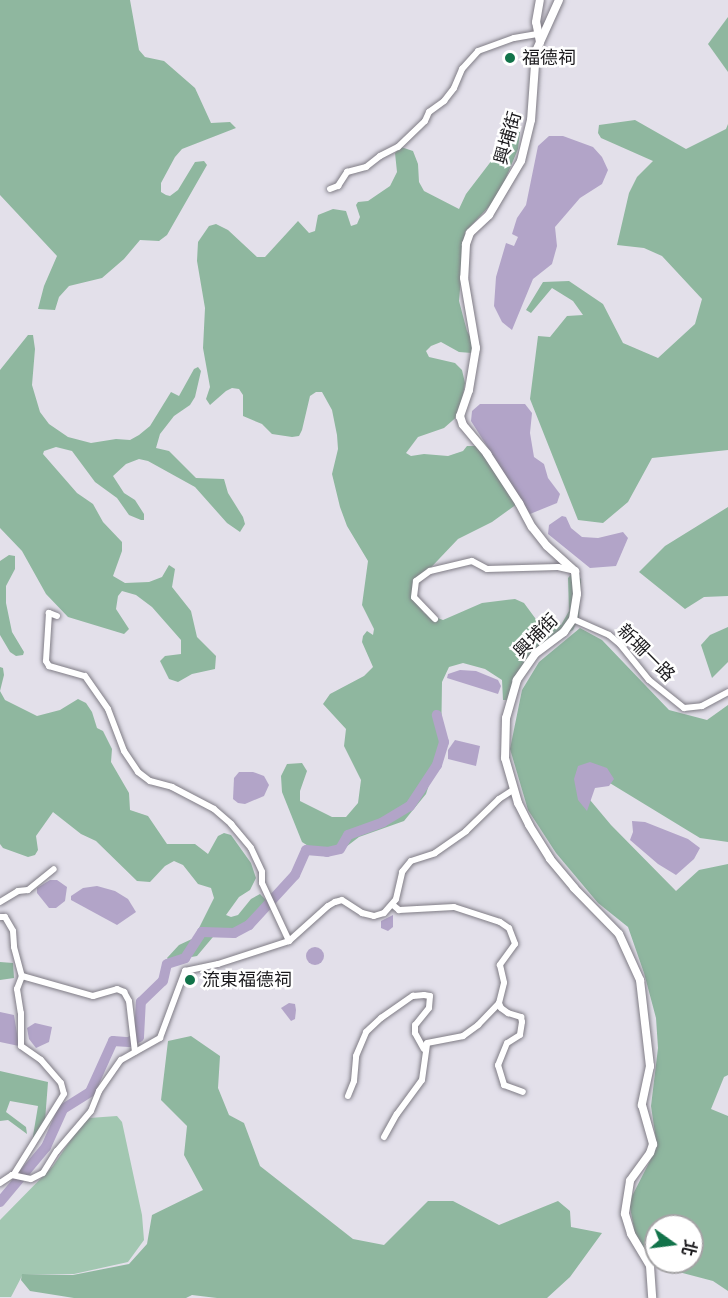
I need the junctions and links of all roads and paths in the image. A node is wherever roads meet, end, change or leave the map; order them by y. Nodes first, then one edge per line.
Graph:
1 (540, 0) edge
2 (559, 0) edge
3 (537, 15) junction
4 (551, 18) junction
5 (538, 38) junction
6 (330, 189) dead end
7 (575, 572) junction
8 (57, 616) dead end
9 (573, 619) junction
10 (435, 620) dead end
11 (728, 692) edge
12 (513, 790) junction
13 (54, 869) dead end
14 (0, 902) edge
15 (393, 905) junction
16 (0, 917) edge
17 (289, 941) junction
18 (22, 976) junction
19 (499, 1003) junction
20 (424, 1049) junction
21 (135, 1052) junction
22 (523, 1092) dead end
23 (348, 1096) dead end
24 (384, 1137) dead end
25 (15, 1174) junction
26 (0, 1183) edge
27 (652, 1298) edge

1 - 3 street
2 - 4 street, 興埔街
3 - 4 street
3 - 5 street
4 - 5 street, 興埔街
5 - 6 street
5 - 7 street, 興埔街
7 - 9 street, 興埔街
7 - 10 street
8 - 17 street
9 - 11 street, 新珊一路
9 - 12 street, 興埔街
12 - 15 street
12 - 27 street, 興埔街
13 - 14 street
15 - 17 street
15 - 19 street
16 - 18 street
17 - 21 street
18 - 21 street
18 - 25 street
19 - 20 street
19 - 22 street
20 - 23 street
20 - 24 street
21 - 25 street
25 - 26 street

